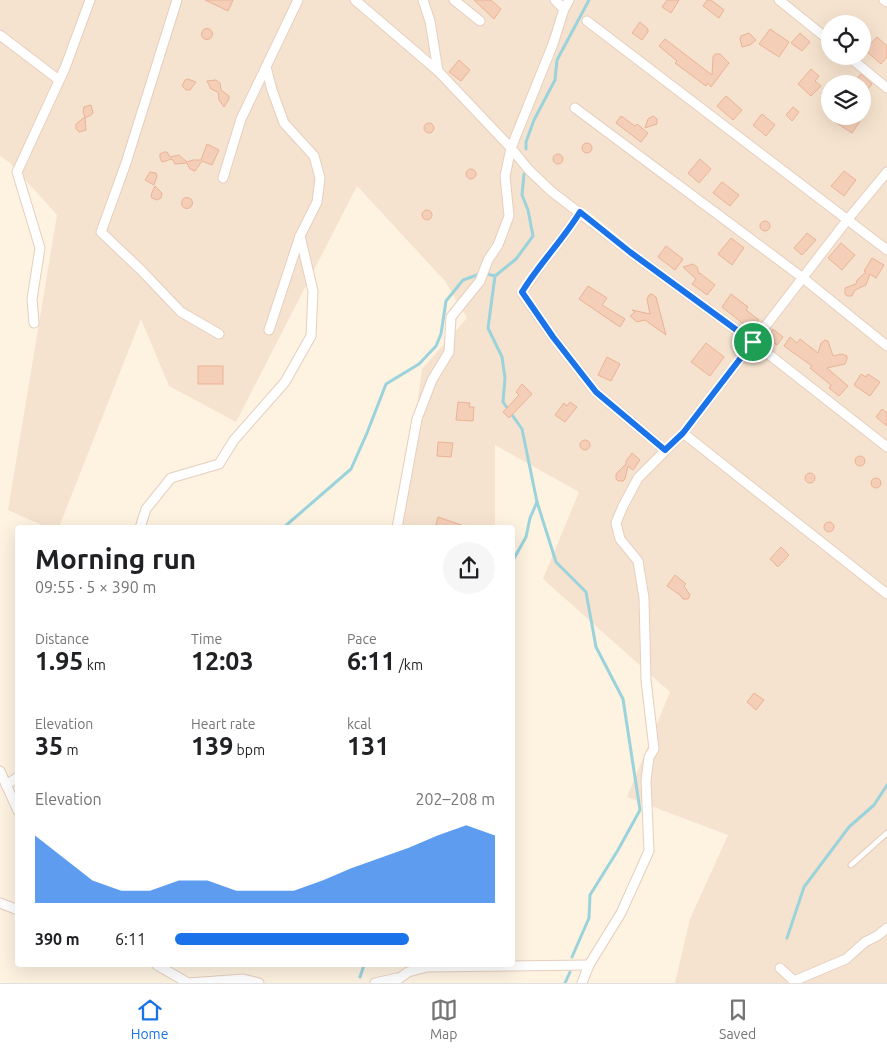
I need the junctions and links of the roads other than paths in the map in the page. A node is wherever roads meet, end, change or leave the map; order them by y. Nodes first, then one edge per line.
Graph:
1 (90, 0) edge
2 (177, 0) edge
3 (298, 0) edge
4 (355, 0) edge
5 (423, 0) edge
6 (454, 0) edge
7 (555, 0) edge
8 (570, 0) edge
9 (779, 0) edge
10 (564, 9) junction
11 (587, 20) dead end
12 (480, 21) dead end
13 (821, 34) edge
14 (0, 35) edge
15 (859, 65) edge
16 (266, 67) junction
17 (438, 71) junction
18 (59, 80) junction
19 (887, 88) edge
20 (574, 108) dead end
21 (512, 148) junction
22 (887, 172) edge
23 (222, 178) dead end
24 (580, 212) junction
25 (848, 219) junction
26 (300, 236) junction
27 (887, 250) edge
28 (803, 278) junction
29 (34, 323) dead end
30 (269, 330) dead end
31 (219, 334) dead end
32 (753, 342) junction
33 (887, 346) edge
34 (683, 433) junction
35 (887, 447) edge
36 (665, 450) junction
37 (141, 525) edge
38 (398, 525) edge
39 (887, 594) edge
40 (0, 771) edge
41 (15, 779) edge
42 (6, 785) junction
43 (15, 804) edge
44 (887, 833) edge
45 (851, 864) dead end
46 (0, 903) edge
47 (15, 909) edge
48 (887, 928) edge
49 (589, 965) junction
50 (515, 966) edge
51 (159, 967) edge
52 (427, 967) edge
53 (780, 968) dead end
54 (395, 981) edge
55 (220, 982) edge
56 (187, 983) edge
57 (259, 983) edge
58 (375, 983) edge
59 (582, 983) edge

1 - 18 street
2 - 31 street
3 - 16 street
4 - 17 street
5 - 17 street
6 - 12 street
7 - 10 street
8 - 10 street
9 - 13 street
10 - 21 street
11 - 25 street
14 - 18 street
15 - 19 street
16 - 23 street
16 - 26 street
17 - 21 street
18 - 29 street
20 - 28 street
21 - 24 street
21 - 38 street
22 - 25 street
24 - 32 street
24 - 36 street
25 - 27 street
25 - 28 street
26 - 30 street
26 - 37 street
28 - 32 street
28 - 33 street
32 - 34 street
32 - 35 street
34 - 36 street
34 - 39 street
36 - 49 street
40 - 42 street
41 - 42 street
42 - 43 street
44 - 45 lane
46 - 47 street
48 - 53 street
49 - 50 street
49 - 59 street
51 - 56 street
52 - 54 street
54 - 58 street
55 - 56 street
55 - 57 street

